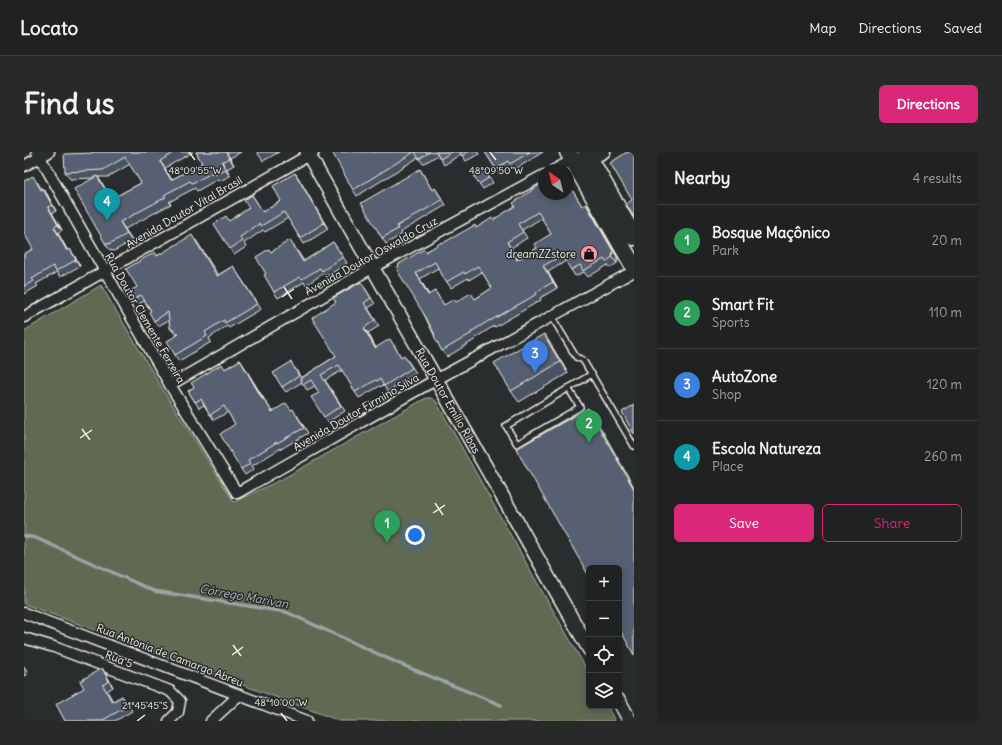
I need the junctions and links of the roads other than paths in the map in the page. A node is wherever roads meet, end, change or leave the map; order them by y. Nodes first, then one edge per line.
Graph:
1 (49, 152) edge
2 (605, 152) edge
3 (310, 153) edge
4 (38, 155) edge
5 (580, 156) edge
6 (565, 164) edge
7 (24, 166) edge
8 (538, 178) edge
9 (634, 237) edge
10 (634, 267) edge
11 (372, 268) junction
12 (634, 271) edge
13 (104, 272) junction
14 (24, 317) edge
15 (552, 317) junction
16 (592, 374) junction
17 (436, 380) junction
18 (170, 385) junction
19 (568, 388) junction
20 (634, 446) edge
21 (237, 493) joint
22 (24, 613) edge
23 (24, 638) edge
24 (586, 644) edge
25 (239, 694) junction
26 (622, 706) edge
27 (169, 721) edge
28 (211, 721) edge
29 (307, 721) edge
30 (630, 721) edge

1 - 4 street
2 - 5 street
3 - 11 street, Rua Doutor Emílio Ribas
3 - 13 street, Avenida Doutor Vital Brasil
4 - 7 street
4 - 13 street, Rua Doutor Clemente Ferreira
5 - 6 street
5 - 9 main road
5 - 10 main road
8 - 11 street, Avenida Doutor Oswaldo Cruz
11 - 17 street, Rua Doutor Emílio Ribas
11 - 18 street, Avenida Doutor Oswaldo Cruz
12 - 15 street, Avenida Doutor Firmino Silva
13 - 14 street, Avenida Doutor Vital Brasil
13 - 18 street, Rua Doutor Clemente Ferreira
15 - 16 lane
15 - 17 street, Avenida Doutor Firmino Silva
16 - 19 lane
16 - 20 lane
17 - 21 street, Avenida Doutor Firmino Silva
17 - 24 street, Rua Doutor Emílio Ribas
18 - 21 street, Rua Doutor Clemente Ferreira
19 - 19 lane
22 - 25 street, Rua Antonia de Camargo Abreu
23 - 27 street, Rua 5
25 - 28 street
25 - 29 street, Rua Antonia de Camargo Abreu
26 - 30 street

